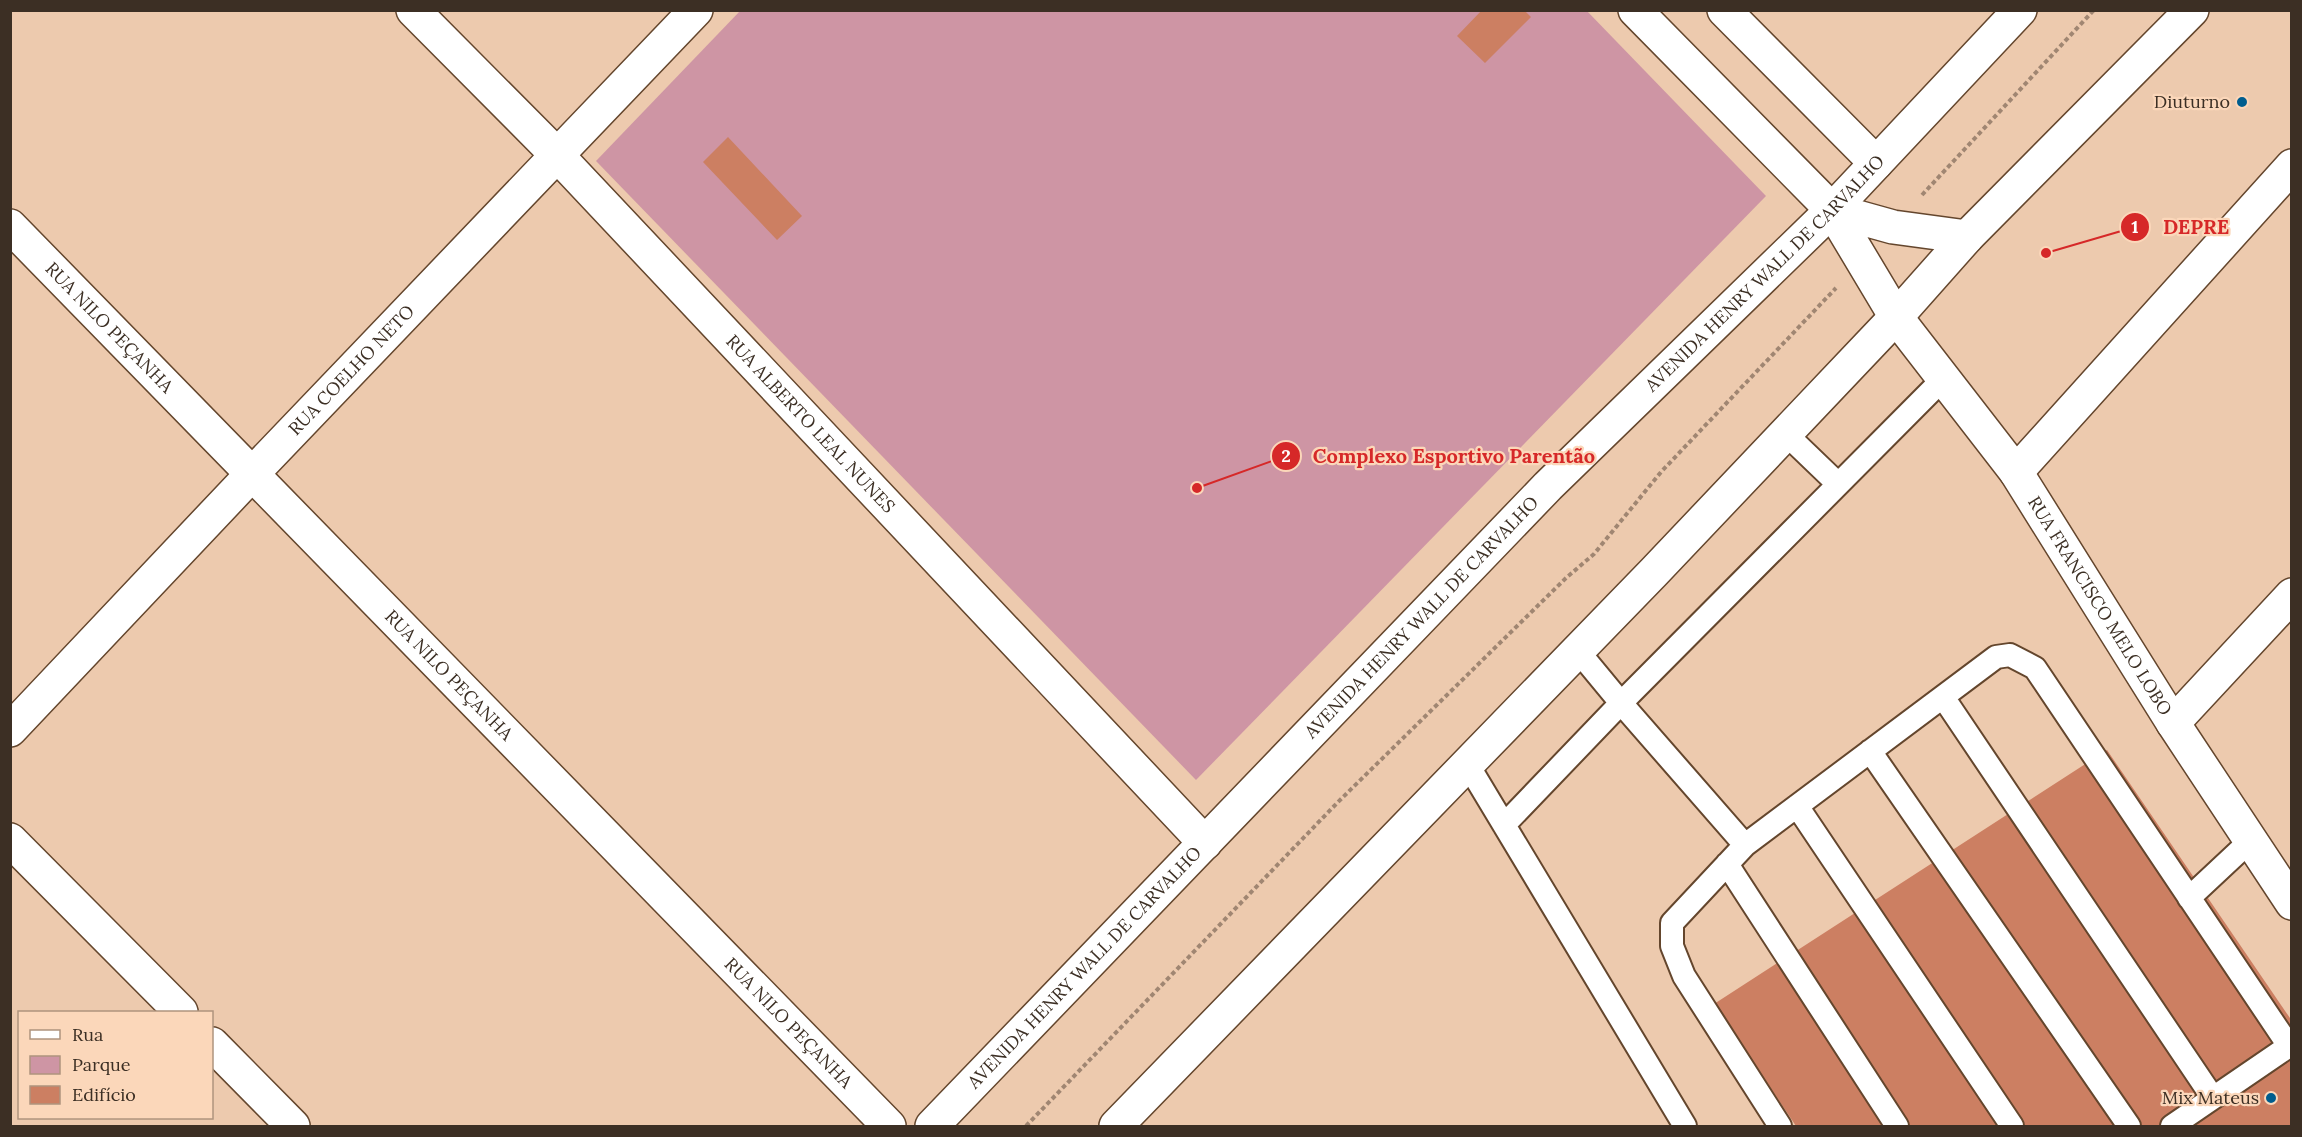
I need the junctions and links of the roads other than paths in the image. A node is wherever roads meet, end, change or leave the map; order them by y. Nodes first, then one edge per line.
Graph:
1 (413, 10) edge
2 (696, 10) edge
3 (1635, 10) edge
4 (1724, 10) edge
5 (2020, 10) edge
6 (2192, 10) edge
7 (557, 155) junction
8 (1876, 163) junction
9 (2292, 166) edge
10 (1832, 210) junction
11 (10, 226) edge
12 (1966, 237) junction
13 (1896, 317) junction
14 (1943, 379) junction
15 (1786, 434) junction
16 (2016, 472) junction
17 (253, 473) junction
18 (1838, 484) junction
19 (2292, 595) edge
20 (1578, 651) junction
21 (1943, 697) junction
22 (1621, 703) junction
23 (2173, 723) junction
24 (10, 730) edge
25 (1870, 751) junction
26 (1468, 765) junction
27 (1797, 806) junction
28 (1504, 825) junction
29 (10, 840) edge
30 (2250, 841) junction
31 (1204, 843) junction
32 (1745, 844) junction
33 (1727, 864) junction
34 (2189, 898) junction
35 (2292, 903) edge
36 (180, 1011) edge
37 (213, 1045) edge
38 (2213, 1098) junction
39 (293, 1126) edge
40 (889, 1126) edge
41 (932, 1126) edge
42 (1116, 1126) edge
43 (1685, 1126) edge
44 (1780, 1126) edge
45 (1897, 1126) edge
46 (2012, 1126) edge
47 (2129, 1126) edge
48 (2172, 1126) edge

1 - 7 street, RUA ALBERTO LEAL NUNES
2 - 7 street, RUA COELHO NETO
3 - 10 street, RUA FRANCISCO MELO LOBO
4 - 8 street
5 - 8 street, AVENIDA HENRY WALL DE CARVALHO
6 - 12 street
7 - 17 street, RUA COELHO NETO
7 - 31 street, RUA ALBERTO LEAL NUNES
8 - 10 street, AVENIDA HENRY WALL DE CARVALHO
9 - 16 street
10 - 12 street
10 - 13 street, RUA FRANCISCO MELO LOBO
10 - 31 street, AVENIDA HENRY WALL DE CARVALHO
11 - 17 street, RUA NILO PEÇANHA
12 - 13 street
13 - 14 street, RUA FRANCISCO MELO LOBO
13 - 15 street
14 - 16 street, RUA FRANCISCO MELO LOBO
14 - 18 lane
15 - 18 lane
15 - 20 street
16 - 23 street, RUA FRANCISCO MELO LOBO
17 - 24 street, RUA COELHO NETO
17 - 40 street, RUA NILO PEÇANHA
18 - 22 lane
19 - 23 street
20 - 22 lane
20 - 26 street
21 - 25 lane
21 - 34 lane
21 - 38 lane
22 - 28 lane
22 - 32 lane
23 - 30 street, RUA FRANCISCO MELO LOBO
25 - 27 lane
25 - 47 lane
26 - 28 lane
26 - 42 street
27 - 32 lane
27 - 46 lane
28 - 43 lane
29 - 36 street
30 - 34 lane
30 - 35 street, RUA FRANCISCO MELO LOBO
31 - 41 street, AVENIDA HENRY WALL DE CARVALHO
32 - 33 lane
33 - 44 lane
33 - 45 lane
34 - 38 lane
37 - 39 street
38 - 48 lane

